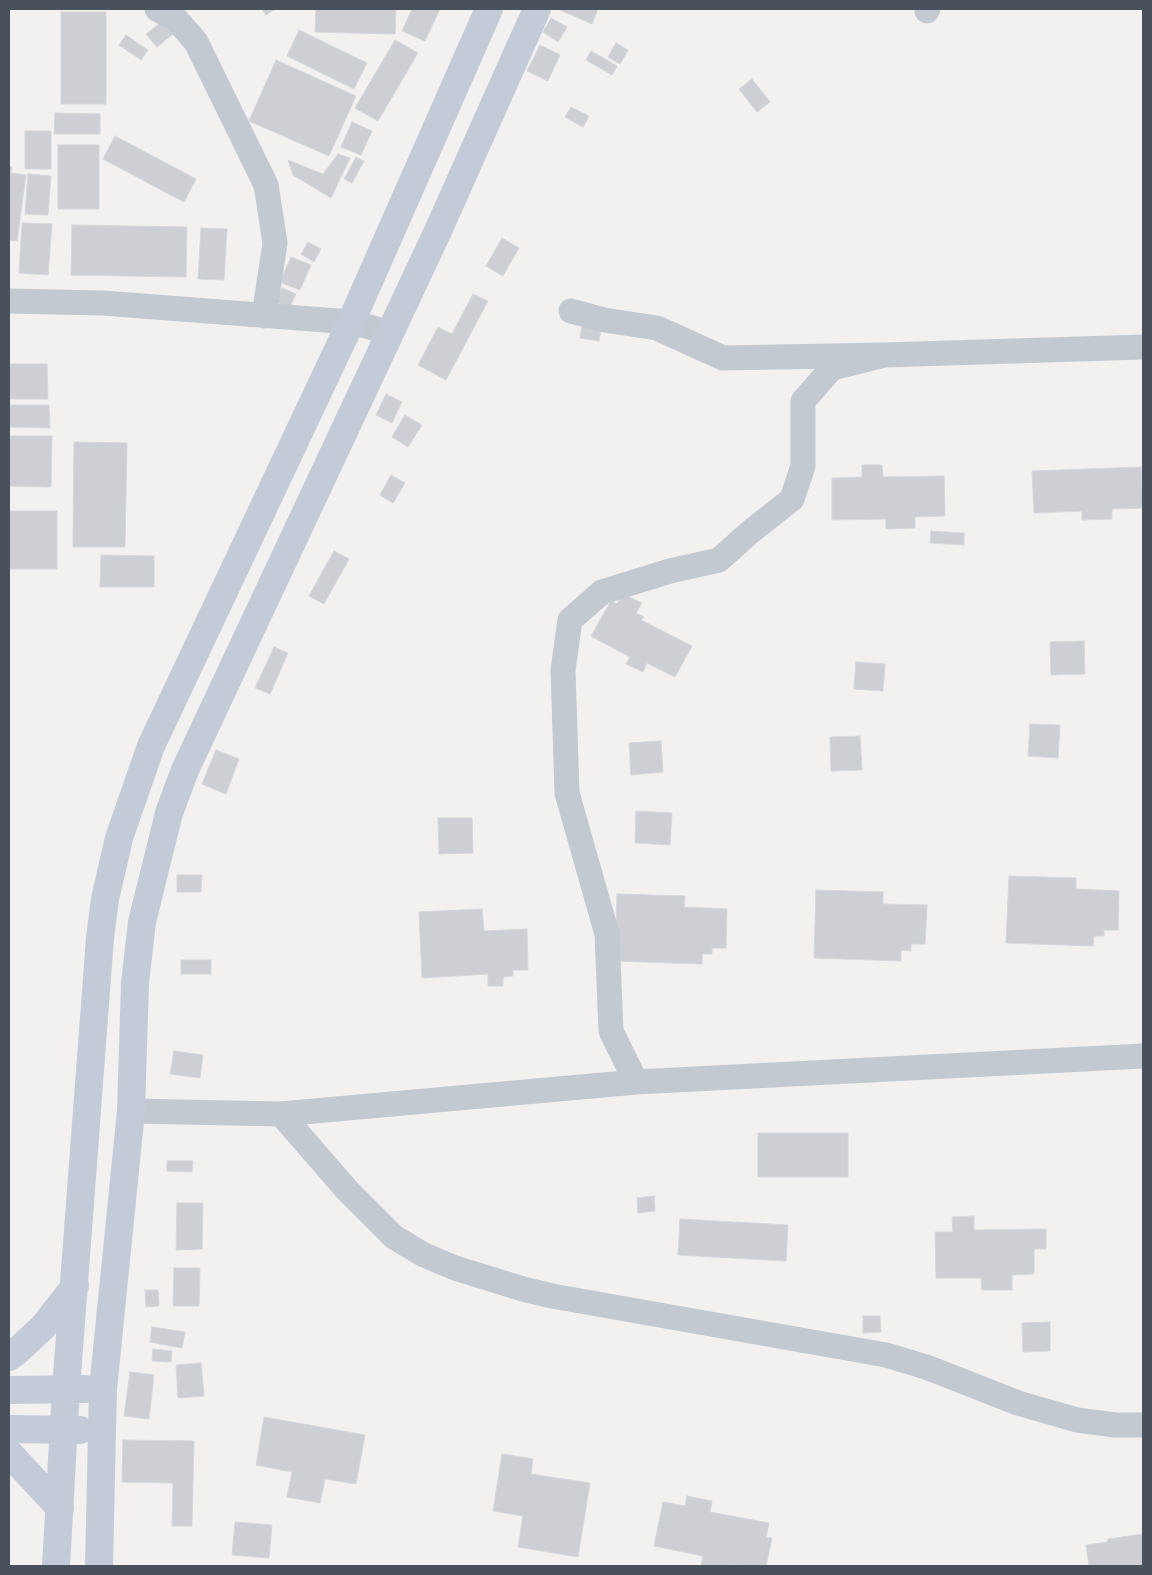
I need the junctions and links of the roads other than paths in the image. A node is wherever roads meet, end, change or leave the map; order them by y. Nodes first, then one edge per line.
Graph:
1 (157, 9) edge
2 (489, 9) edge
3 (537, 9) edge
4 (9, 301) edge
5 (572, 311) dead end
6 (264, 316) junction
7 (351, 322) junction
8 (391, 333) junction
9 (1143, 347) edge
10 (884, 355) junction
11 (1143, 1056) edge
12 (636, 1082) junction
13 (131, 1111) junction
14 (281, 1114) junction
15 (74, 1286) junction
16 (9, 1357) edge
17 (66, 1389) junction
18 (9, 1390) edge
19 (103, 1390) junction
20 (1143, 1425) edge
21 (9, 1429) edge
22 (63, 1430) junction
23 (102, 1430) junction
24 (9, 1453) edge
25 (60, 1508) junction
26 (56, 1566) edge
27 (99, 1566) edge

1 - 6 street
2 - 7 street
3 - 8 street
4 - 6 street
5 - 10 street
6 - 7 street
7 - 8 street
7 - 15 street
8 - 13 street
9 - 10 street
10 - 12 street
11 - 12 street
12 - 14 street
13 - 14 street
13 - 19 street
14 - 20 street
15 - 16 street
15 - 17 street
17 - 18 street
17 - 19 street
17 - 22 street
19 - 23 street
21 - 22 street
22 - 23 street
22 - 25 street
23 - 27 street
24 - 25 street
25 - 26 street

